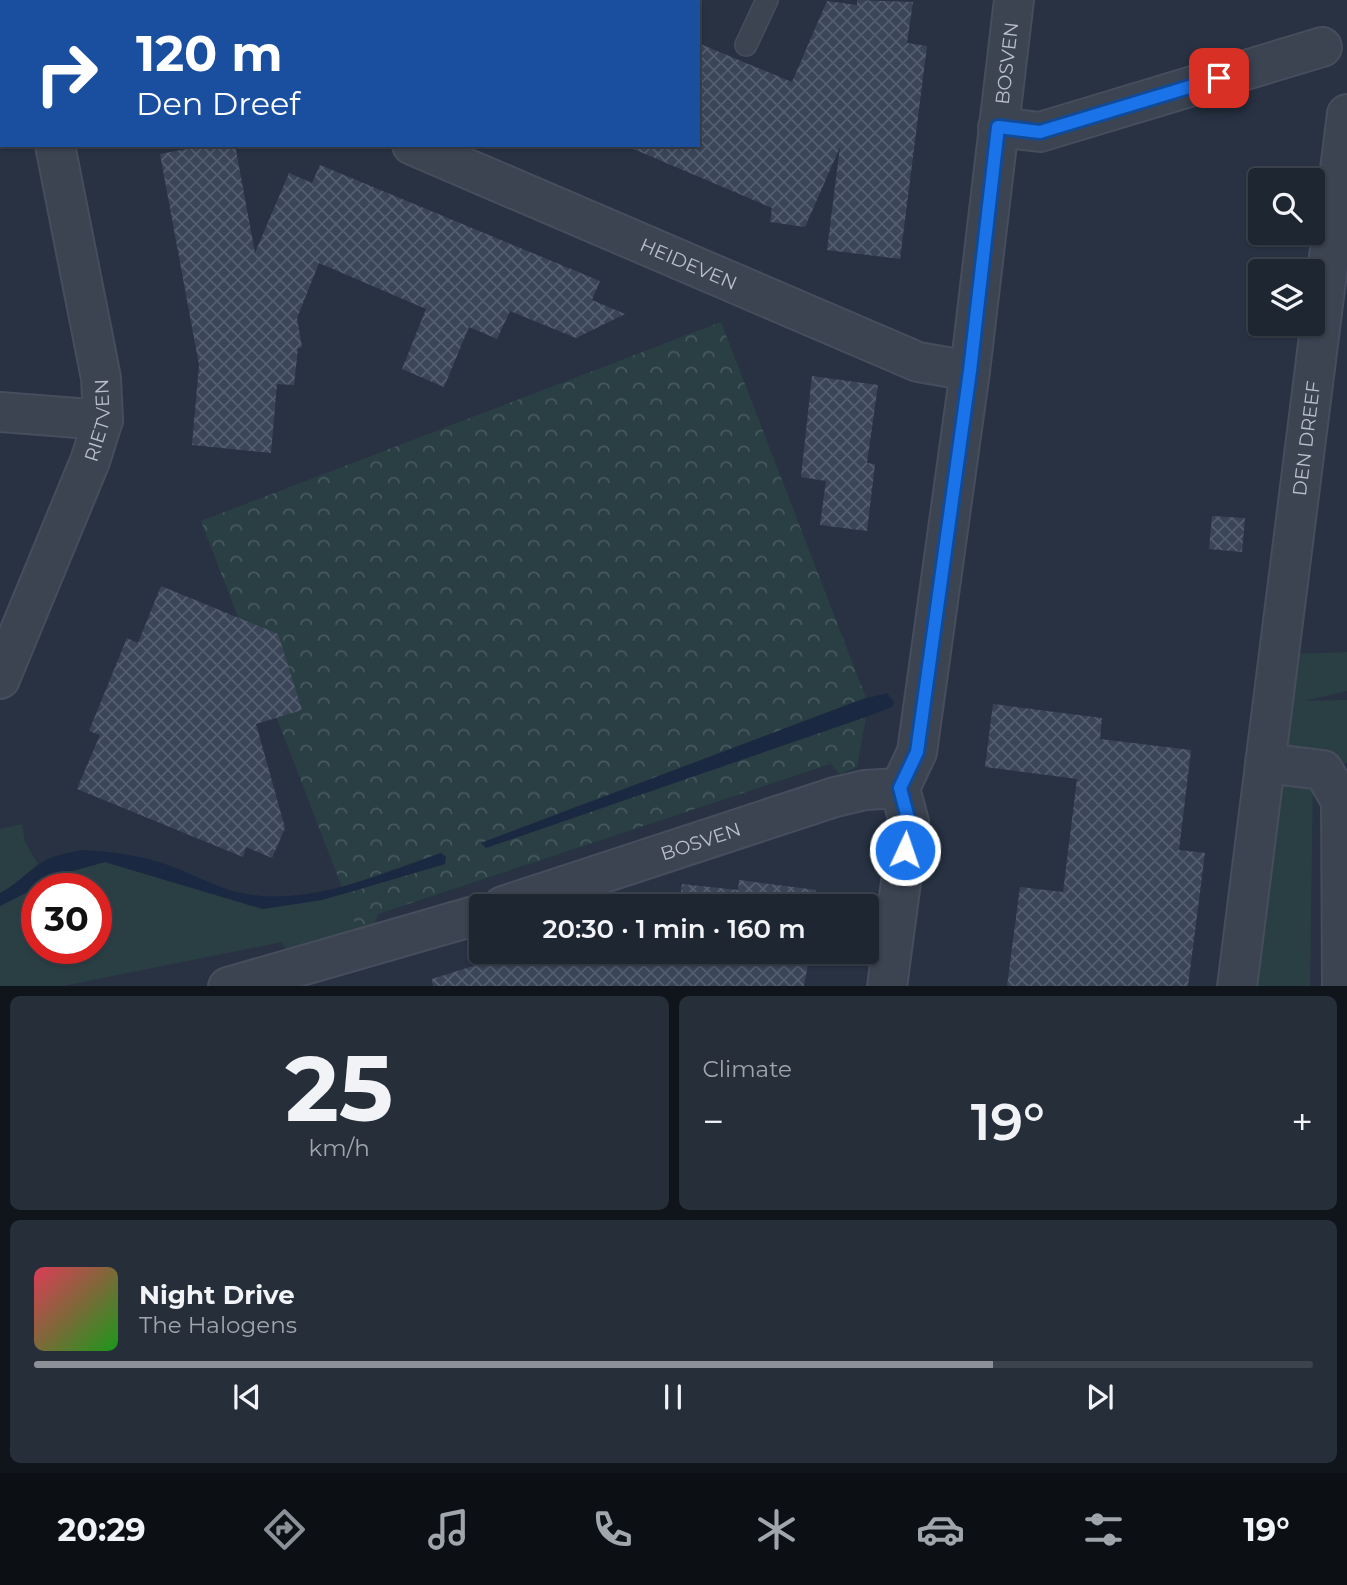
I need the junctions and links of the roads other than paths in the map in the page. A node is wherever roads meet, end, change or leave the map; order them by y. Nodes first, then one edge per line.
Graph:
1 (767, 0) edge
2 (1014, 0) edge
3 (746, 45) dead end
4 (1322, 47) dead end
5 (1347, 114) edge
6 (998, 127) junction
7 (55, 147) edge
8 (417, 147) edge
9 (970, 371) junction
10 (0, 412) edge
11 (103, 420) junction
12 (0, 679) edge
13 (1265, 763) junction
14 (900, 788) junction
15 (540, 894) edge
16 (469, 918) edge
17 (228, 986) edge
18 (887, 986) edge
19 (1237, 986) edge
20 (1342, 986) edge

1 - 3 lane
2 - 6 street, BOSVEN
4 - 6 street
5 - 13 street, DEN DREEF
6 - 9 street, BOSVEN
7 - 11 street, RIETVEN
8 - 9 street, HEIDEVEN
9 - 14 street, BOSVEN
10 - 11 street
11 - 12 street, RIETVEN
13 - 19 street, DEN DREEF
13 - 20 street
14 - 15 street, BOSVEN
14 - 18 street
16 - 17 street

